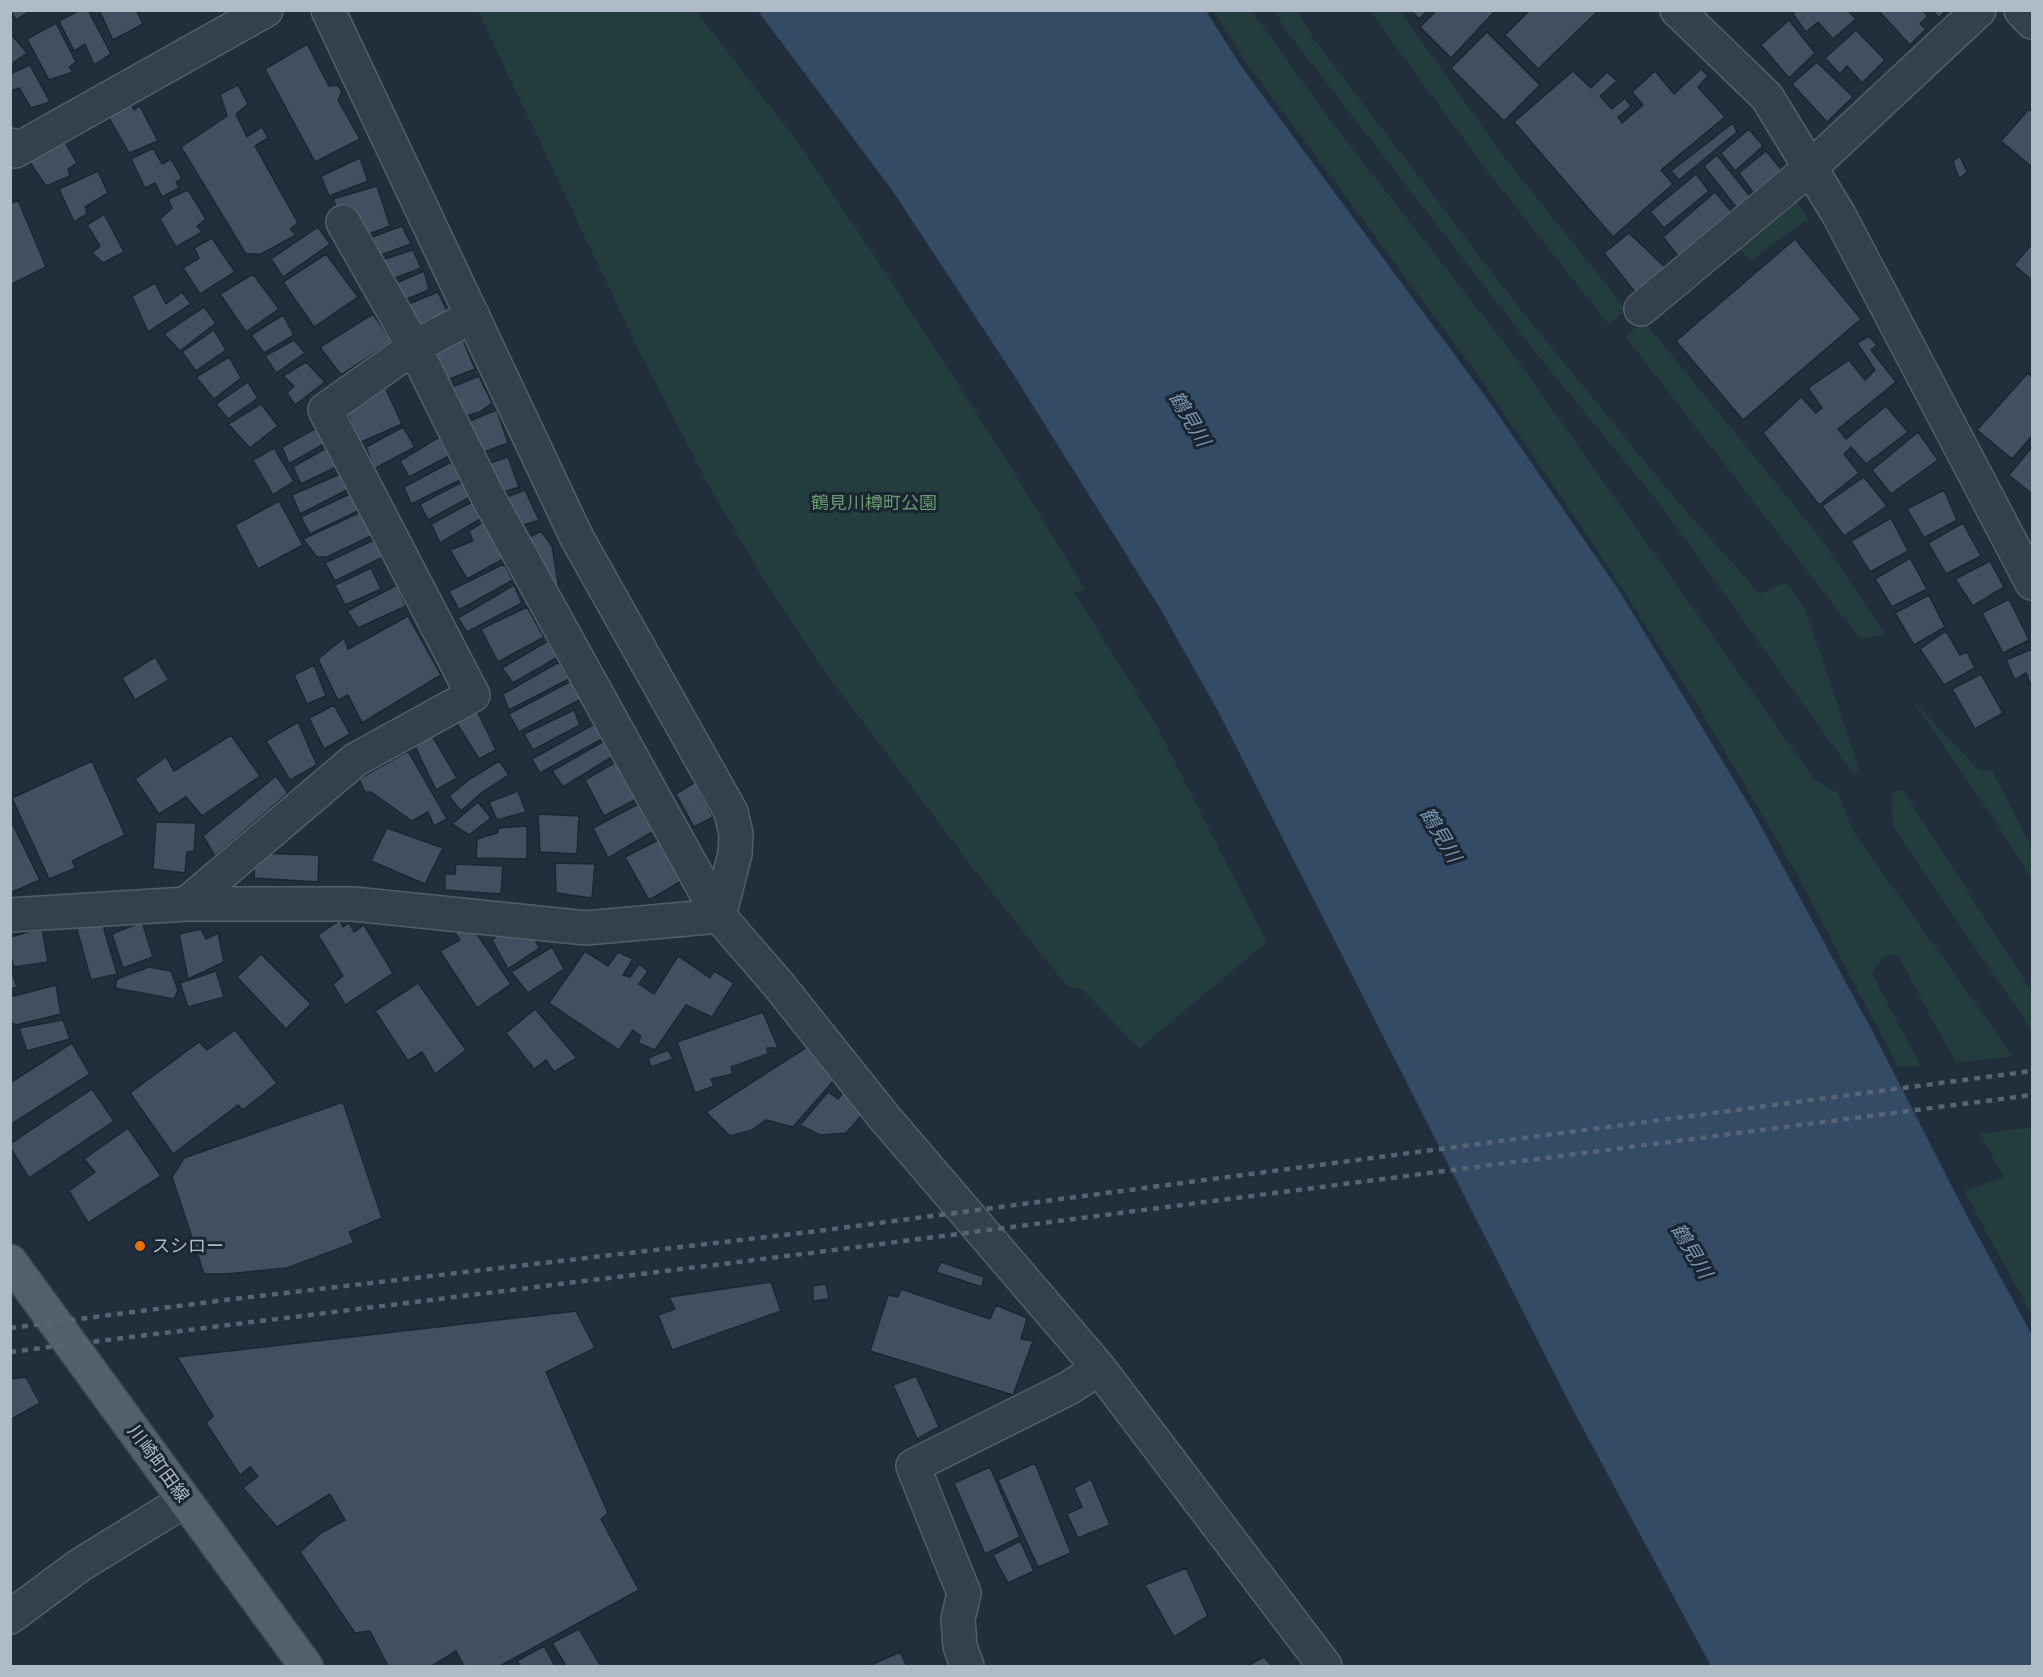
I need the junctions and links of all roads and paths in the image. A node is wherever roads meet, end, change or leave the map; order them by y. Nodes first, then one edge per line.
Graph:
1 (266, 10) edge
2 (328, 10) edge
3 (1677, 10) edge
4 (1979, 10) edge
5 (2021, 10) edge
6 (2032, 22) edge
7 (10, 144) edge
8 (1810, 168) junction
9 (343, 222) dead end
10 (1641, 309) dead end
11 (474, 316) junction
12 (414, 347) junction
13 (2032, 583) edge
14 (186, 904) junction
15 (10, 915) edge
16 (719, 916) junction
17 (10, 1262) edge
18 (1099, 1368) junction
19 (184, 1501) junction
20 (10, 1617) edge
21 (306, 1666) edge
22 (967, 1666) edge
23 (1325, 1666) edge

1 - 7 street
2 - 11 street
3 - 8 street
4 - 8 street
5 - 6 street
8 - 10 street
8 - 13 street
9 - 12 street
11 - 12 street
11 - 16 street
12 - 14 street
12 - 16 street
14 - 15 street
14 - 16 street
16 - 18 street
17 - 19 main road, 川崎町田線
18 - 22 street
18 - 23 street
19 - 20 street
19 - 21 main road, 川崎町田線

